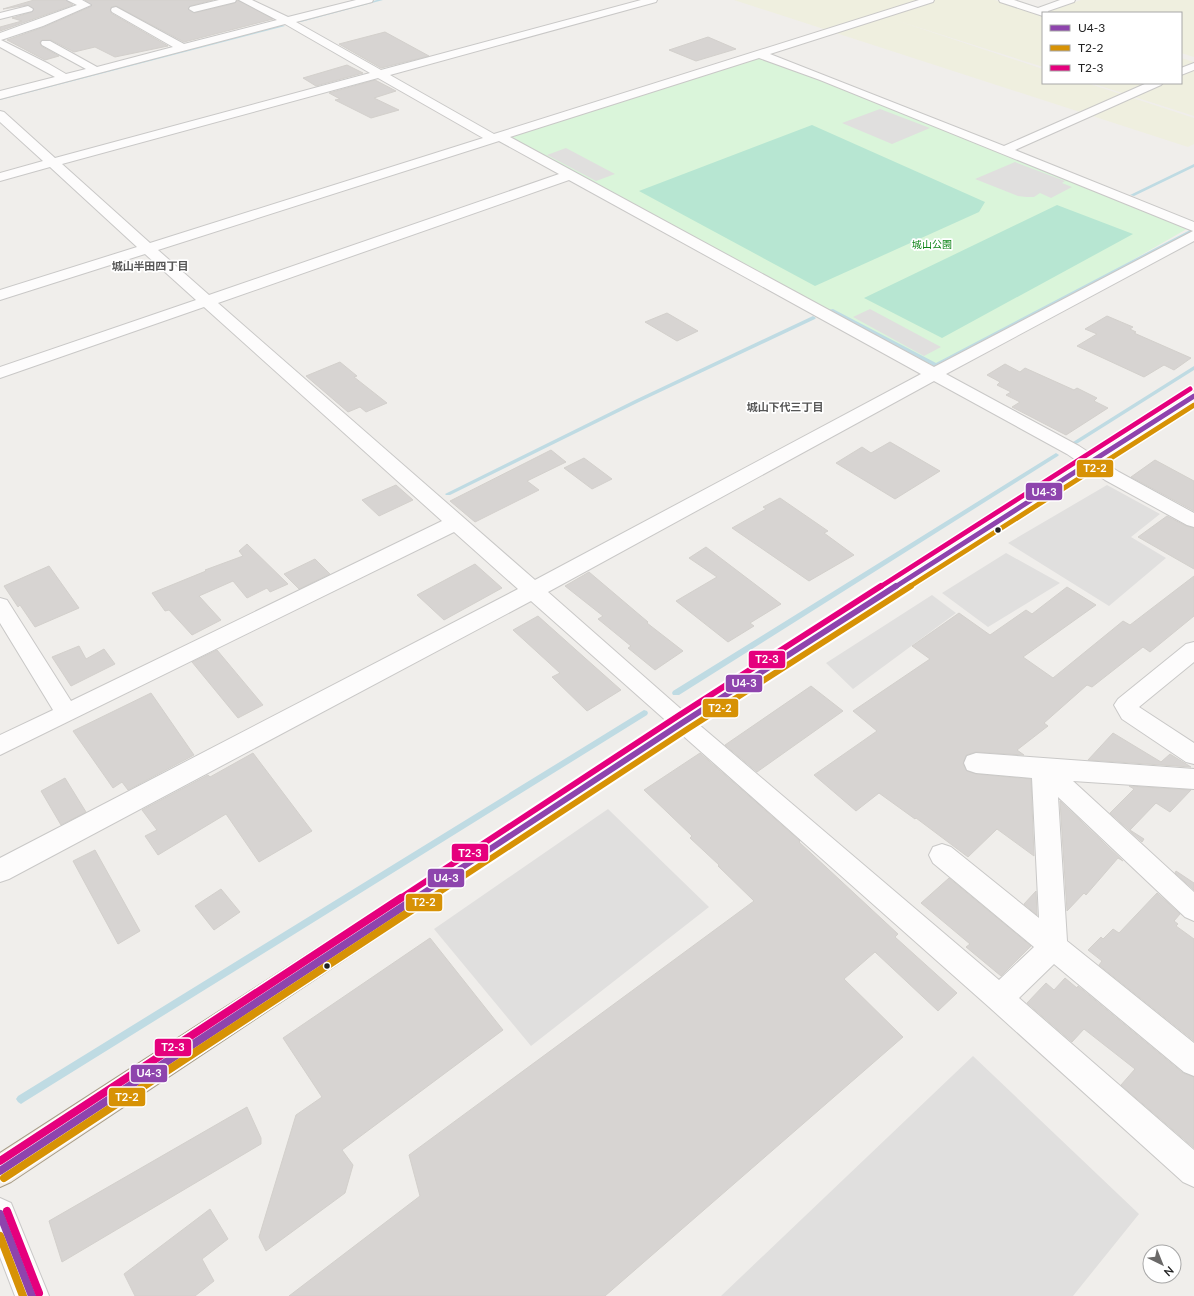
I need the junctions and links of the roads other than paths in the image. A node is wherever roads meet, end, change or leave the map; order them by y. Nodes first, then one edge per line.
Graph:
1 (72, 0) edge
2 (231, 0) edge
3 (244, 0) edge
4 (368, 0) edge
5 (652, 0) edge
6 (929, 0) edge
7 (1004, 0) edge
8 (1070, 0) edge
9 (28, 9) dead end
10 (194, 9) dead end
11 (116, 10) dead end
12 (1041, 12) edge
13 (0, 16) edge
14 (287, 21) junction
15 (0, 37) edge
16 (0, 43) edge
17 (46, 43) dead end
18 (183, 48) junction
19 (760, 54) junction
20 (1192, 61) edge
21 (95, 70) junction
22 (1182, 71) edge
23 (380, 74) junction
24 (64, 78) junction
25 (1155, 84) edge
26 (0, 95) edge
27 (0, 115) edge
28 (497, 138) junction
29 (1004, 150) junction
30 (52, 163) junction
31 (570, 175) junction
32 (0, 177) edge
33 (1194, 227) edge
34 (1194, 235) edge
35 (148, 249) junction
36 (0, 295) edge
37 (206, 301) junction
38 (0, 373) edge
39 (933, 374) junction
40 (1194, 396) edge
41 (1091, 462) junction
42 (1194, 521) edge
43 (457, 522) junction
44 (534, 590) junction
45 (0, 605) edge
46 (1194, 650) edge
47 (67, 713) junction
48 (682, 723) junction
49 (0, 746) edge
50 (1194, 755) edge
51 (976, 763) dead end
52 (1044, 769) junction
53 (1194, 779) edge
54 (942, 855) dead end
55 (0, 871) edge
56 (1194, 909) edge
57 (1054, 946) junction
58 (999, 998) junction
59 (1194, 1062) edge
60 (0, 1171) edge
61 (1194, 1171) edge
62 (0, 1214) edge
63 (32, 1296) edge

1 - 15 street
2 - 10 street
3 - 14 street
4 - 14 street
5 - 23 street
6 - 19 street
7 - 12 street
8 - 12 street
9 - 13 street
11 - 18 street
14 - 18 street
14 - 23 street
16 - 24 street
17 - 21 street
18 - 21 street
19 - 28 street
19 - 29 street
20 - 22 street
21 - 24 street
23 - 28 street
23 - 30 street
24 - 26 street
25 - 29 street
27 - 30 street
28 - 31 street
28 - 35 street
29 - 33 street
30 - 32 street
30 - 35 street
31 - 37 street
31 - 39 street
34 - 39 street
35 - 36 street
35 - 37 street
37 - 38 street
37 - 43 street
39 - 41 street
39 - 44 street
40 - 41 main road
41 - 42 street
41 - 48 main road
43 - 44 street
43 - 47 street
44 - 48 street
44 - 55 street
45 - 47 street
46 - 50 street
47 - 49 street
48 - 58 street
48 - 60 main road
51 - 52 street
52 - 53 street
52 - 56 street
52 - 57 street
54 - 57 street
57 - 58 street
57 - 59 street
58 - 61 street
62 - 63 street

